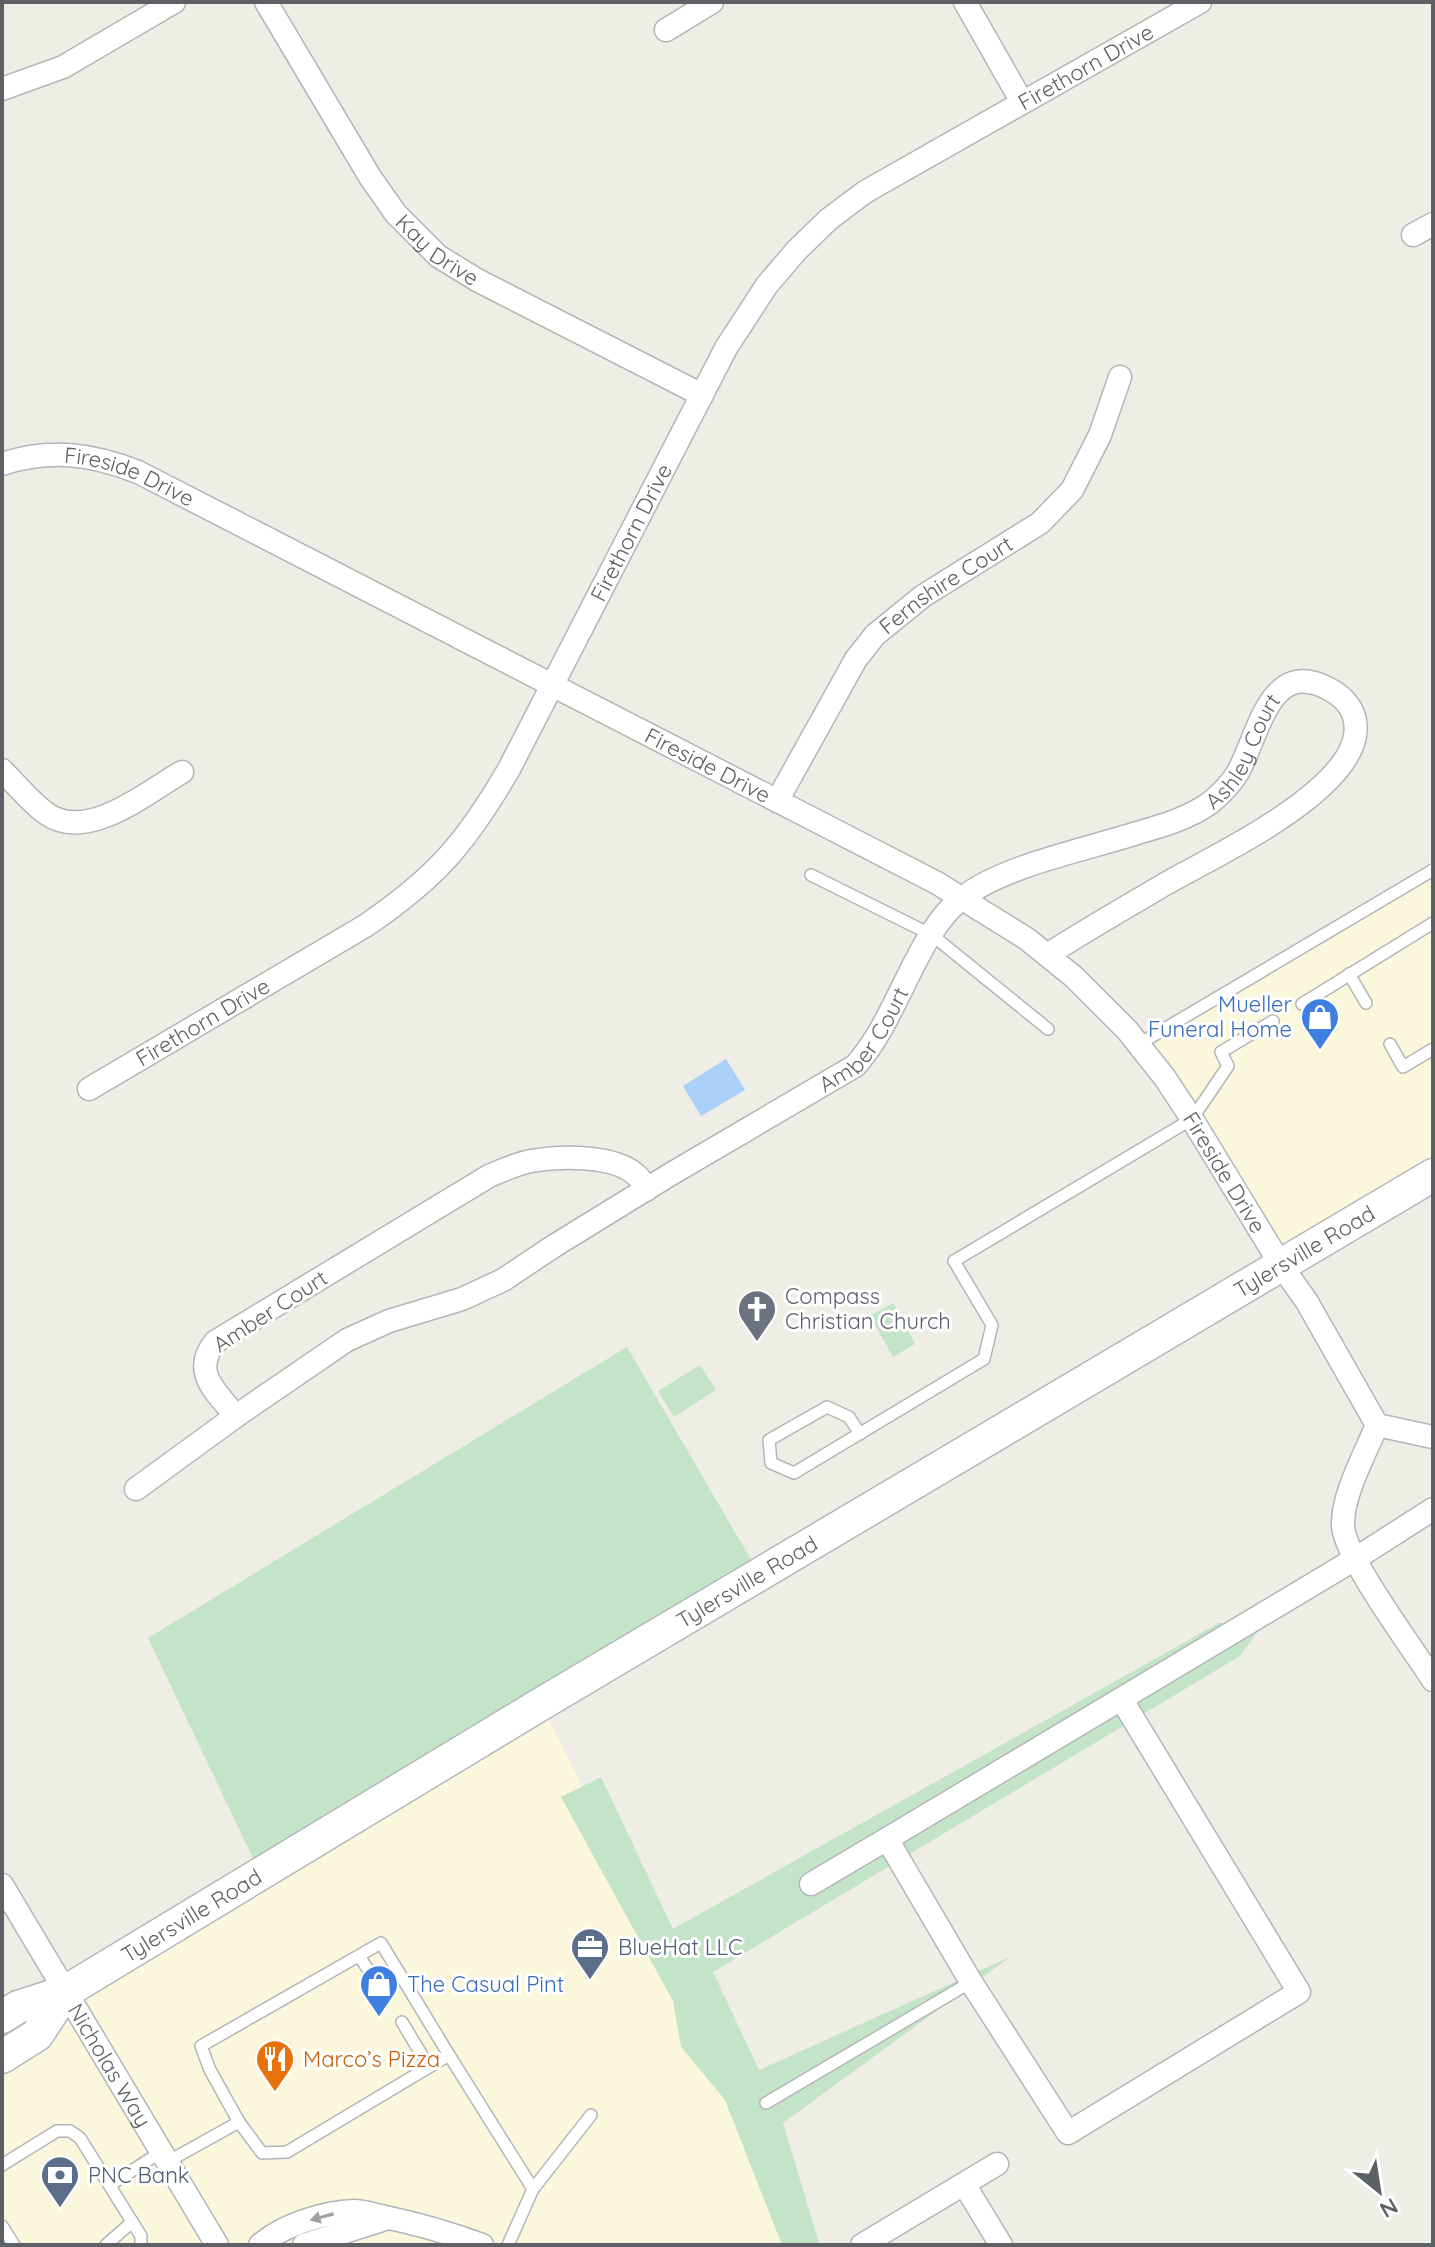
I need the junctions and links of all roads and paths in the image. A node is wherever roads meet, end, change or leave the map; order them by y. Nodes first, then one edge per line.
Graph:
1 (174, 2) edge
2 (266, 2) edge
3 (712, 2) edge
4 (965, 2) edge
5 (1200, 2) edge
6 (666, 30) dead end
7 (2, 89) edge
8 (1022, 102) junction
9 (1120, 377) dead end
10 (702, 395) junction
11 (2, 464) edge
12 (551, 684) junction
13 (2, 770) edge
14 (182, 772) dead end
15 (777, 801) junction
16 (1433, 870) edge
17 (811, 875) dead end
18 (962, 898) junction
19 (1433, 923) edge
20 (932, 935) junction
21 (1047, 955) junction
22 (1349, 974) junction
23 (1366, 1003) dead end
24 (1302, 1004) dead end
25 (1273, 1021) dead end
26 (1048, 1029) dead end
27 (1139, 1044) junction
28 (1390, 1044) dead end
29 (1433, 1049) edge
30 (89, 1089) dead end
31 (1192, 1119) junction
32 (1433, 1175) edge
33 (646, 1190) junction
34 (1281, 1265) junction
35 (236, 1416) junction
36 (1377, 1425) junction
37 (860, 1434) junction
38 (1433, 1437) edge
39 (136, 1489) dead end
40 (1433, 1509) edge
41 (1355, 1559) junction
42 (1433, 1680) edge
43 (1122, 1700) junction
44 (887, 1839) junction
45 (811, 1884) dead end
46 (2, 1885) edge
47 (359, 1956) junction
48 (971, 1982) junction
49 (65, 1992) junction
50 (386, 1997) dead end
51 (2, 2017) edge
52 (402, 2022) dead end
53 (449, 2055) junction
54 (2, 2057) edge
55 (429, 2067) junction
56 (766, 2103) dead end
57 (591, 2115) dead end
58 (239, 2122) junction
59 (164, 2157) junction
60 (997, 2164) dead end
61 (2, 2165) edge
62 (964, 2184) junction
63 (110, 2185) junction
64 (533, 2189) junction
65 (389, 2218) junction
66 (132, 2222) junction
67 (2, 2226) edge
68 (14, 2245) edge
69 (106, 2245) edge
70 (141, 2245) edge
71 (217, 2245) edge
72 (260, 2245) edge
73 (304, 2245) edge
74 (482, 2245) edge
75 (508, 2245) edge
76 (862, 2245) edge
77 (1001, 2245) edge

1 - 7 street
2 - 10 street, Kay Drive
3 - 6 street
4 - 8 street
5 - 8 street, Firethorn Drive
8 - 10 street, Firethorn Drive
9 - 15 street, Fernshire Court
10 - 12 street, Firethorn Drive
11 - 12 street, Fireside Drive
12 - 15 street, Fireside Drive
12 - 30 street, Firethorn Drive
13 - 14 street
15 - 18 street, Fireside Drive
16 - 27 lane
17 - 20 lane
18 - 20 street, Amber Court
18 - 21 street, Fireside Drive
18 - 21 street, Ashley Court
19 - 22 lane
20 - 26 lane
20 - 33 street, Amber Court
21 - 27 street, Fireside Drive
22 - 23 lane
22 - 24 lane
25 - 31 lane
27 - 31 street, Fireside Drive
28 - 29 lane
31 - 34 street, Fireside Drive
31 - 37 lane
32 - 34 main road, Tylersville Road
33 - 35 street, Amber Court
33 - 35 street, Amber Court
34 - 36 street, Fireside Drive
34 - 49 main road, Tylersville Road
35 - 39 street
36 - 38 street
36 - 41 street
37 - 37 lane
40 - 41 street
41 - 42 street
41 - 43 street
43 - 44 street
43 - 48 street
44 - 45 street
44 - 48 street
46 - 49 street, Nicholas Way
47 - 50 lane
47 - 53 lane
47 - 58 lane
48 - 56 lane
49 - 51 main road, Tylersville Road
49 - 54 main road, Tylersville Road
49 - 59 street, Nicholas Way
52 - 55 lane
53 - 55 lane
53 - 64 lane
55 - 58 lane
57 - 64 lane
58 - 59 lane
59 - 63 lane
59 - 71 street, Nicholas Way
60 - 62 street
61 - 63 lane
62 - 76 street
62 - 77 street
63 - 66 lane
64 - 75 lane
65 -> 72 street
65 - 73 street
65 - 74 street
66 - 69 lane
66 - 70 lane
67 - 68 lane

